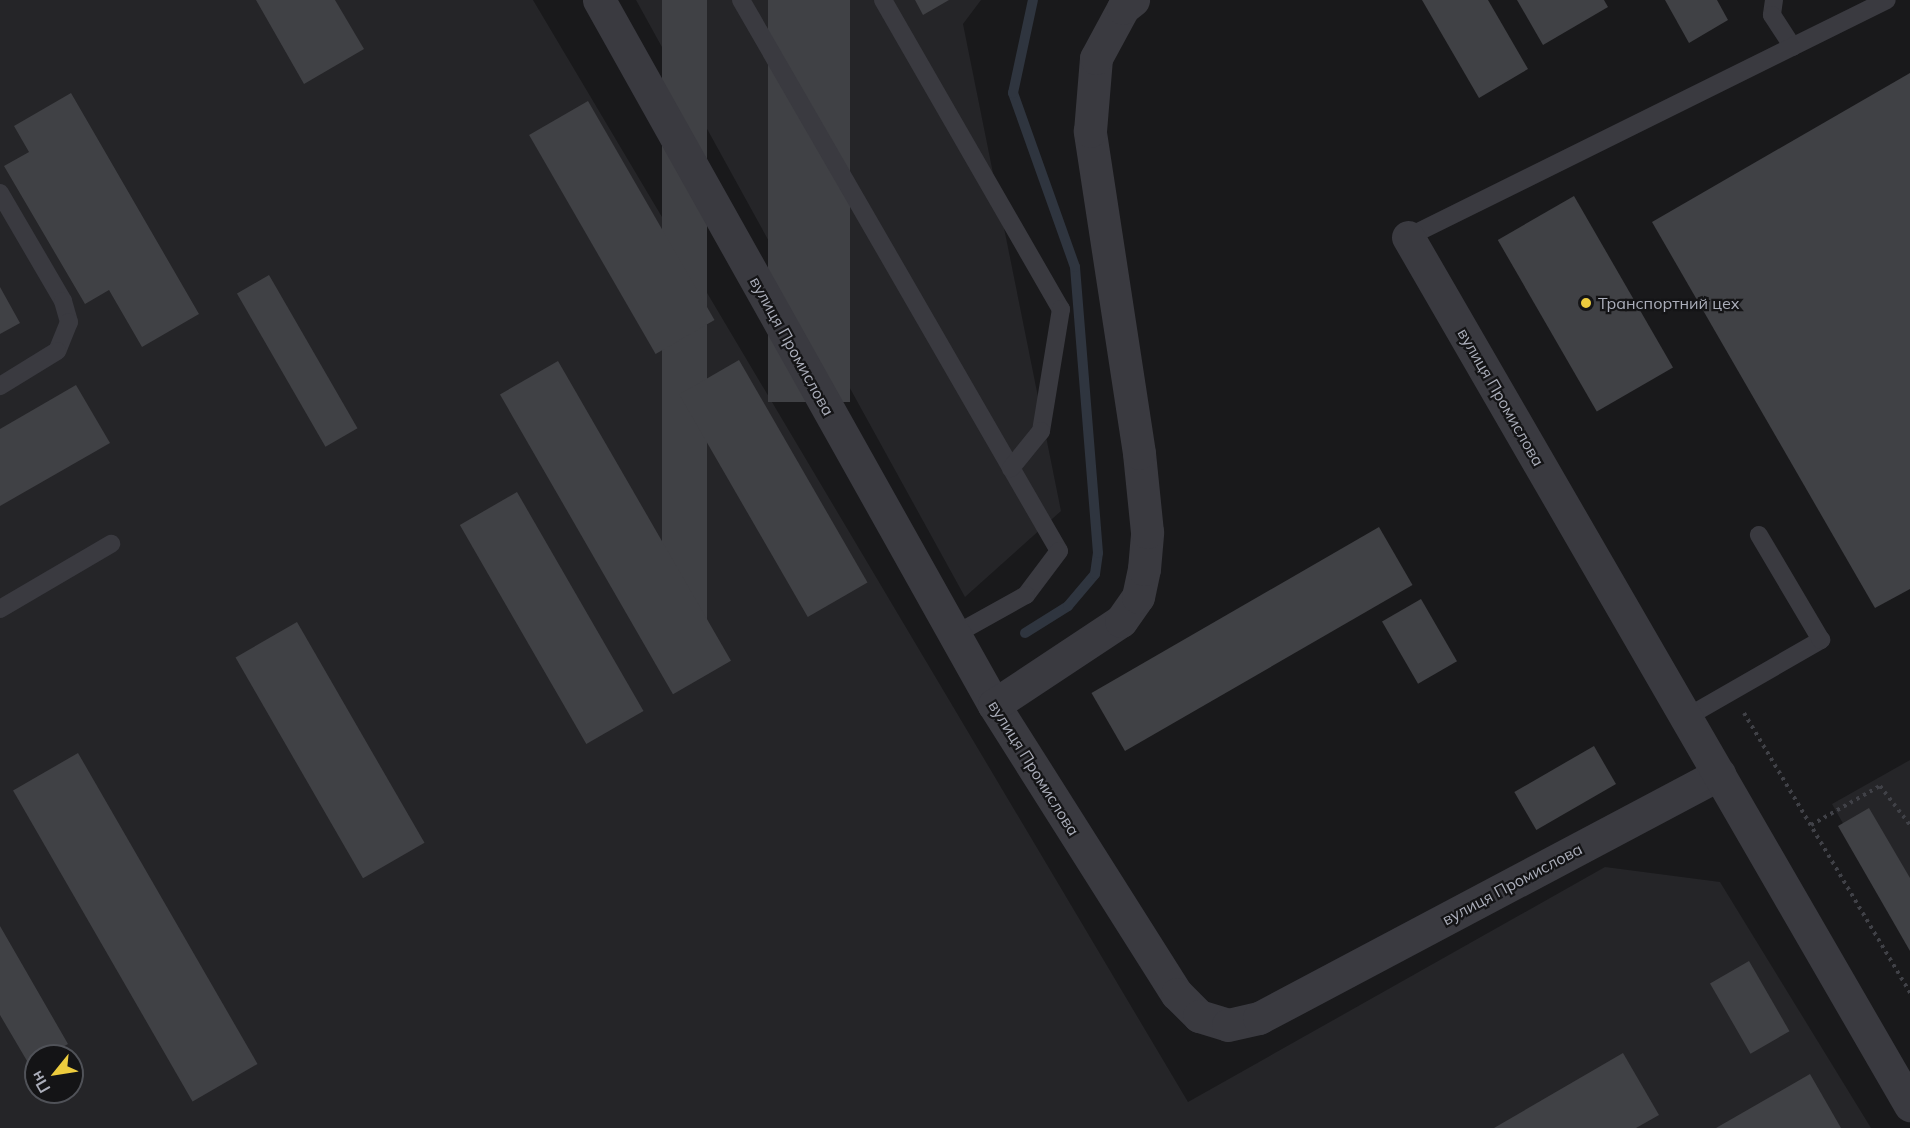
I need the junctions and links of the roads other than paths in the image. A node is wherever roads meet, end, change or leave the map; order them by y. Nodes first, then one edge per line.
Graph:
1 (599, 0) edge
2 (741, 0) edge
3 (883, 0) edge
4 (1133, 0) edge
5 (1774, 0) edge
6 (1887, 0) edge
7 (1793, 47) junction
8 (0, 193) edge
9 (1408, 237) joint
10 (0, 386) edge
11 (1011, 468) junction
12 (1760, 535) dead end
13 (111, 544) dead end
14 (0, 609) edge
15 (954, 635) junction
16 (994, 705) junction
17 (1687, 717) junction
18 (1719, 774) junction
19 (1910, 1105) edge

1 - 15 street, вулиця Промислова
2 - 11 lane
3 - 11 lane
4 - 16 street
5 - 7 lane
6 - 7 lane
7 - 9 lane
8 - 10 lane
9 - 17 street, вулиця Промислова
11 - 15 lane
12 - 17 lane
13 - 14 lane
15 - 16 street, вулиця Промислова
16 - 18 street, вулиця Промислова
17 - 18 street, вулиця Промислова
18 - 19 street, вулиця Промислова

